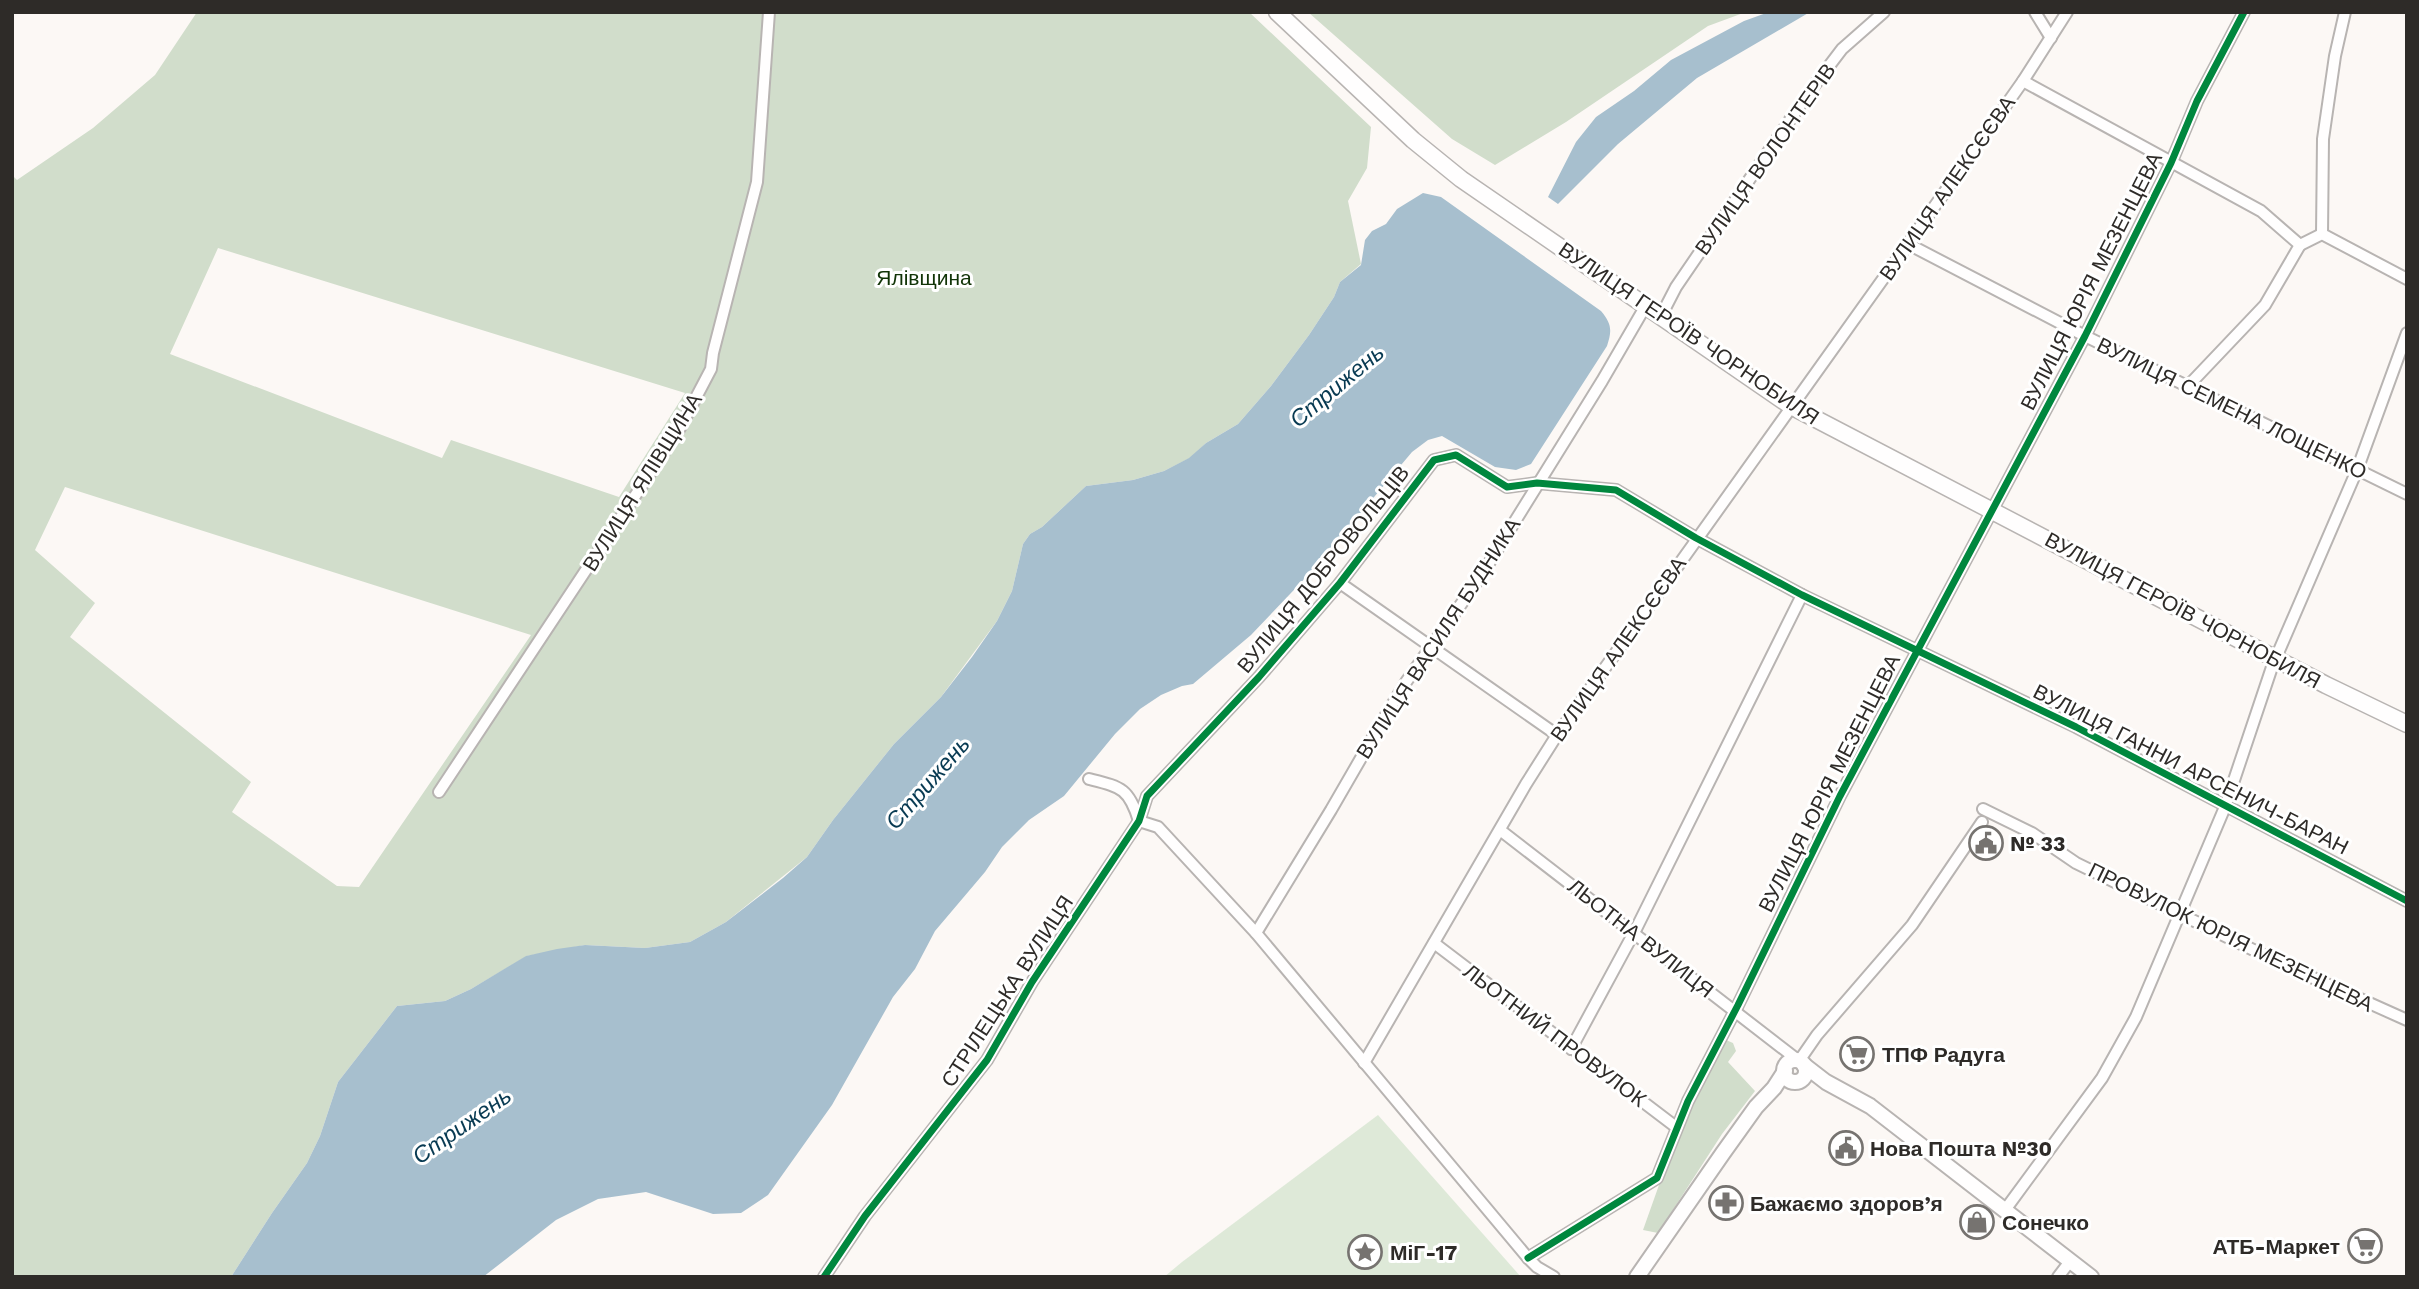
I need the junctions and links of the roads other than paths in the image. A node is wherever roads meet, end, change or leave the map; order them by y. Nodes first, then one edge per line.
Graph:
1 (769, 12) edge
2 (1277, 12) edge
3 (1884, 12) edge
4 (2035, 12) edge
5 (2067, 12) edge
6 (2244, 12) edge
7 (2345, 12) edge
8 (2051, 38) junction
9 (2023, 82) junction
10 (2171, 163) junction
11 (2322, 234) junction
12 (1908, 244) junction
13 (2300, 245) junction
14 (2407, 279) edge
15 (1645, 307) junction
16 (1660, 318) junction
17 (2407, 333) edge
18 (2085, 336) junction
19 (2188, 386) junction
20 (1791, 406) junction
21 (2357, 470) junction
22 (1537, 483) junction
23 (2407, 494) edge
24 (1991, 510) junction
25 (1696, 538) junction
26 (1340, 583) junction
27 (1802, 595) junction
28 (1432, 649) junction
29 (1916, 651) junction
30 (2276, 658) junction
31 (2407, 724) edge
32 (1557, 735) junction
33 (1089, 779) dead end
34 (439, 792) dead end
35 (2225, 807) junction
36 (1983, 809) dead end
37 (1139, 821) junction
38 (1982, 822) dead end
39 (1500, 830) junction
40 (2407, 901) edge
41 (2182, 914) junction
42 (1255, 933) junction
43 (1633, 933) junction
44 (1434, 943) junction
45 (1735, 1010) junction
46 (2407, 1020) edge
47 (1780, 1047) junction
48 (1572, 1049) junction
49 (1364, 1063) junction
50 (1802, 1063) junction
51 (1791, 1076) junction
52 (1826, 1082) junction
53 (1676, 1127) junction
54 (2005, 1210) junction
55 (1528, 1258) junction
56 (2071, 1260) junction
57 (824, 1277) edge
58 (1554, 1277) edge
59 (1637, 1277) edge
60 (2058, 1277) edge
61 (2091, 1277) edge

1 - 34 street, ВУЛИЦЯ ЯЛІВЩИНА
2 - 15 main road, ВУЛИЦЯ ГЕРОЇВ ЧОРНОБИЛЯ
3 - 16 street, ВУЛИЦЯ ВОЛОНТЕРІВ
4 - 8 street
5 - 8 street, ВУЛИЦЯ АЛЕКСЄЄВА
6 - 10 street, ВУЛИЦЯ ЮРІЯ МЕЗЕНЦЕВА
7 - 11 street
8 - 9 street, ВУЛИЦЯ АЛЕКСЄЄВА
9 - 10 street
9 - 12 street, ВУЛИЦЯ АЛЕКСЄЄВА
10 - 13 street
10 - 18 street, ВУЛИЦЯ ЮРІЯ МЕЗЕНЦЕВА
11 - 13 street
11 - 14 street
12 - 18 street, ВУЛИЦЯ СЕМЕНА ЛОЩЕНКО
12 - 20 street, ВУЛИЦЯ АЛЕКСЄЄВА
13 - 19 street
15 - 16 main road, ВУЛИЦЯ ГЕРОЇВ ЧОРНОБИЛЯ
15 - 22 street, ВУЛИЦЯ ВАСИЛЯ БУДНИКА
16 - 20 main road, ВУЛИЦЯ ГЕРОЇВ ЧОРНОБИЛЯ
17 - 21 street
18 - 19 street, ВУЛИЦЯ СЕМЕНА ЛОЩЕНКО
18 - 24 street, ВУЛИЦЯ ЮРІЯ МЕЗЕНЦЕВА
19 - 21 street, ВУЛИЦЯ СЕМЕНА ЛОЩЕНКО
20 - 24 main road, ВУЛИЦЯ ГЕРОЇВ ЧОРНОБИЛЯ
20 - 25 street, ВУЛИЦЯ АЛЕКСЄЄВА
21 - 23 street, ВУЛИЦЯ СЕМЕНА ЛОЩЕНКО
21 - 30 street
22 - 25 street, ВУЛИЦЯ ДОБРОВОЛЬЦІВ
22 - 26 street, ВУЛИЦЯ ДОБРОВОЛЬЦІВ
22 - 28 street, ВУЛИЦЯ ВАСИЛЯ БУДНИКА
24 - 29 street, ВУЛИЦЯ ЮРІЯ МЕЗЕНЦЕВА
24 - 30 main road, ВУЛИЦЯ ГЕРОЇВ ЧОРНОБИЛЯ
25 - 27 street, ВУЛИЦЯ ГАННИ АРСЕНИЧ-БАРАН
25 - 32 street, ВУЛИЦЯ АЛЕКСЄЄВА
26 - 28 street
26 - 37 street, ВУЛИЦЯ ДОБРОВОЛЬЦІВ
27 - 29 street, ВУЛИЦЯ ГАННИ АРСЕНИЧ-БАРАН
27 - 43 street
28 - 32 street
28 - 42 street, ВУЛИЦЯ ВАСИЛЯ БУДНИКА
29 - 35 street, ВУЛИЦЯ ГАННИ АРСЕНИЧ-БАРАН
29 - 45 street, ВУЛИЦЯ ЮРІЯ МЕЗЕНЦЕВА
30 - 31 main road, ВУЛИЦЯ ГЕРОЇВ ЧОРНОБИЛЯ
30 - 35 street
32 - 39 street, ВУЛИЦЯ АЛЕКСЄЄВА
33 - 37 street
35 - 40 street, ВУЛИЦЯ ГАННИ АРСЕНИЧ-БАРАН
35 - 41 street
36 - 41 street, ПРОВУЛОК ЮРІЯ МЕЗЕНЦЕВА
37 - 42 street
37 - 57 street, СТРІЛЕЦЬКА ВУЛИЦЯ
38 - 50 street
39 - 43 street, ЛЬОТНА ВУЛИЦЯ
39 - 44 street, ВУЛИЦЯ АЛЕКСЄЄВА
41 - 46 street, ПРОВУЛОК ЮРІЯ МЕЗЕНЦЕВА
41 - 54 street
42 - 49 street
43 - 45 street, ЛЬОТНА ВУЛИЦЯ
43 - 48 street
44 - 48 street, ЛЬОТНИЙ ПРОВУЛОК
44 - 49 street, ВУЛИЦЯ АЛЕКСЄЄВА
45 - 47 street, ЛЬОТНА ВУЛИЦЯ
45 - 53 street, ВУЛИЦЯ ЮРІЯ МЕЗЕНЦЕВА
47 - 50 street, ЛЬОТНА ВУЛИЦЯ
47 - 51 street
48 - 53 street, ЛЬОТНИЙ ПРОВУЛОК
49 - 55 street
50 - 51 street
50 - 52 street, ЛЬОТНА ВУЛИЦЯ
51 - 52 street, ЛЬОТНА ВУЛИЦЯ
51 - 59 street
52 - 54 street, ЛЬОТНА ВУЛИЦЯ
53 - 55 street, ВУЛИЦЯ ЮРІЯ МЕЗЕНЦЕВА
54 - 56 street, ЛЬОТНА ВУЛИЦЯ
55 - 58 street
56 - 60 street
56 - 61 street, ЛЬОТНА ВУЛИЦЯ

